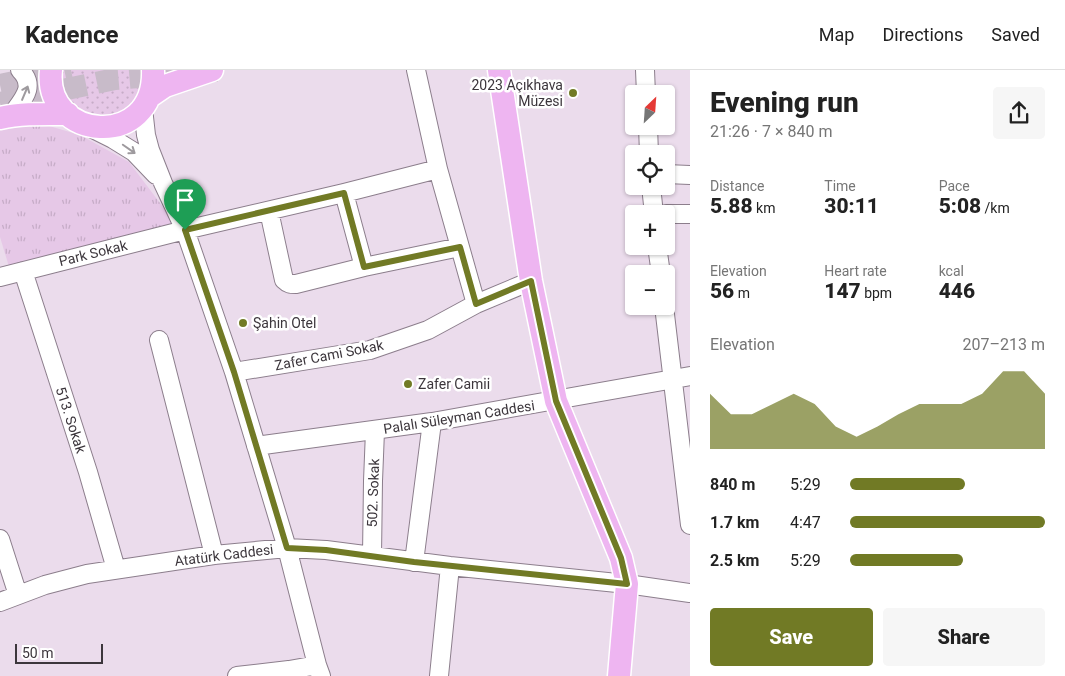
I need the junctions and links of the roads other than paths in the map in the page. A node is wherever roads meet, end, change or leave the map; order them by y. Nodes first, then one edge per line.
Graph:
1 (20, 70) edge
2 (51, 70) edge
3 (153, 70) edge
4 (416, 70) edge
5 (499, 70) edge
6 (646, 70) edge
7 (198, 72) edge
8 (646, 85) edge
9 (146, 103) junction
10 (6, 117) edge
11 (77, 120) junction
12 (438, 168) junction
13 (675, 174) edge
14 (690, 175) edge
15 (163, 183) junction
16 (344, 193) junction
17 (269, 210) junction
18 (675, 214) edge
19 (690, 214) edge
20 (185, 230) junction
21 (460, 247) junction
22 (364, 267) junction
23 (23, 271) junction
24 (0, 277) edge
25 (531, 281) junction
26 (476, 304) junction
27 (665, 315) edge
28 (159, 340) dead end
29 (234, 372) junction
30 (690, 376) edge
31 (672, 379) junction
32 (556, 401) junction
33 (432, 422) junction
34 (376, 431) junction
35 (256, 446) junction
36 (690, 524) edge
37 (0, 538) edge
38 (287, 548) junction
39 (214, 556) junction
40 (372, 556) junction
41 (414, 562) junction
42 (450, 566) junction
43 (116, 570) junction
44 (627, 584) junction
45 (690, 593) edge
46 (18, 595) junction
47 (0, 602) edge
48 (319, 670) edge
49 (237, 676) edge
50 (439, 676) edge
51 (619, 676) edge

10 -> 1 street
2 - 11 main road
3 - 9 main road
4 - 12 street
5 - 25 main road
6 - 8 street
7 - 9 main road
9 - 11 main road
9 - 15 street
10 - 11 main road
11 -> 15 street
12 - 16 street, Park Sokak
12 - 21 street
13 - 14 street
15 - 20 street
16 - 17 street, Park Sokak
16 - 22 street
17 - 20 street, Park Sokak
17 - 22 street
18 - 19 street
20 - 23 street, Park Sokak
20 - 29 street
21 - 22 street
21 - 26 street
23 - 24 street, Park Sokak
23 - 43 street, 513. Sokak
25 - 26 street, Zafer Cami Sokak
25 - 32 main road
26 - 29 street, Zafer Cami Sokak
27 - 31 street
28 - 39 street
29 - 35 street
30 - 31 street, Palalı Süleyman Caddesi
31 - 32 street, Palalı Süleyman Caddesi
31 - 36 street
32 - 33 street, Palalı Süleyman Caddesi
32 - 44 main road
33 - 34 street, Palalı Süleyman Caddesi
33 - 41 street
34 - 35 street, Palalı Süleyman Caddesi
34 - 40 street, 502. Sokak
35 - 38 street
37 - 46 street
38 - 39 street, Atatürk Caddesi
38 - 40 street, Atatürk Caddesi
38 - 48 street
39 - 43 street, Atatürk Caddesi
40 - 41 street, Atatürk Caddesi
41 - 42 street, Atatürk Caddesi
42 - 44 street, Atatürk Caddesi
42 - 50 street
43 - 46 street, Atatürk Caddesi
44 - 45 street, Atatürk Caddesi
44 - 51 main road
46 - 47 street, Atatürk Caddesi
48 - 49 street

